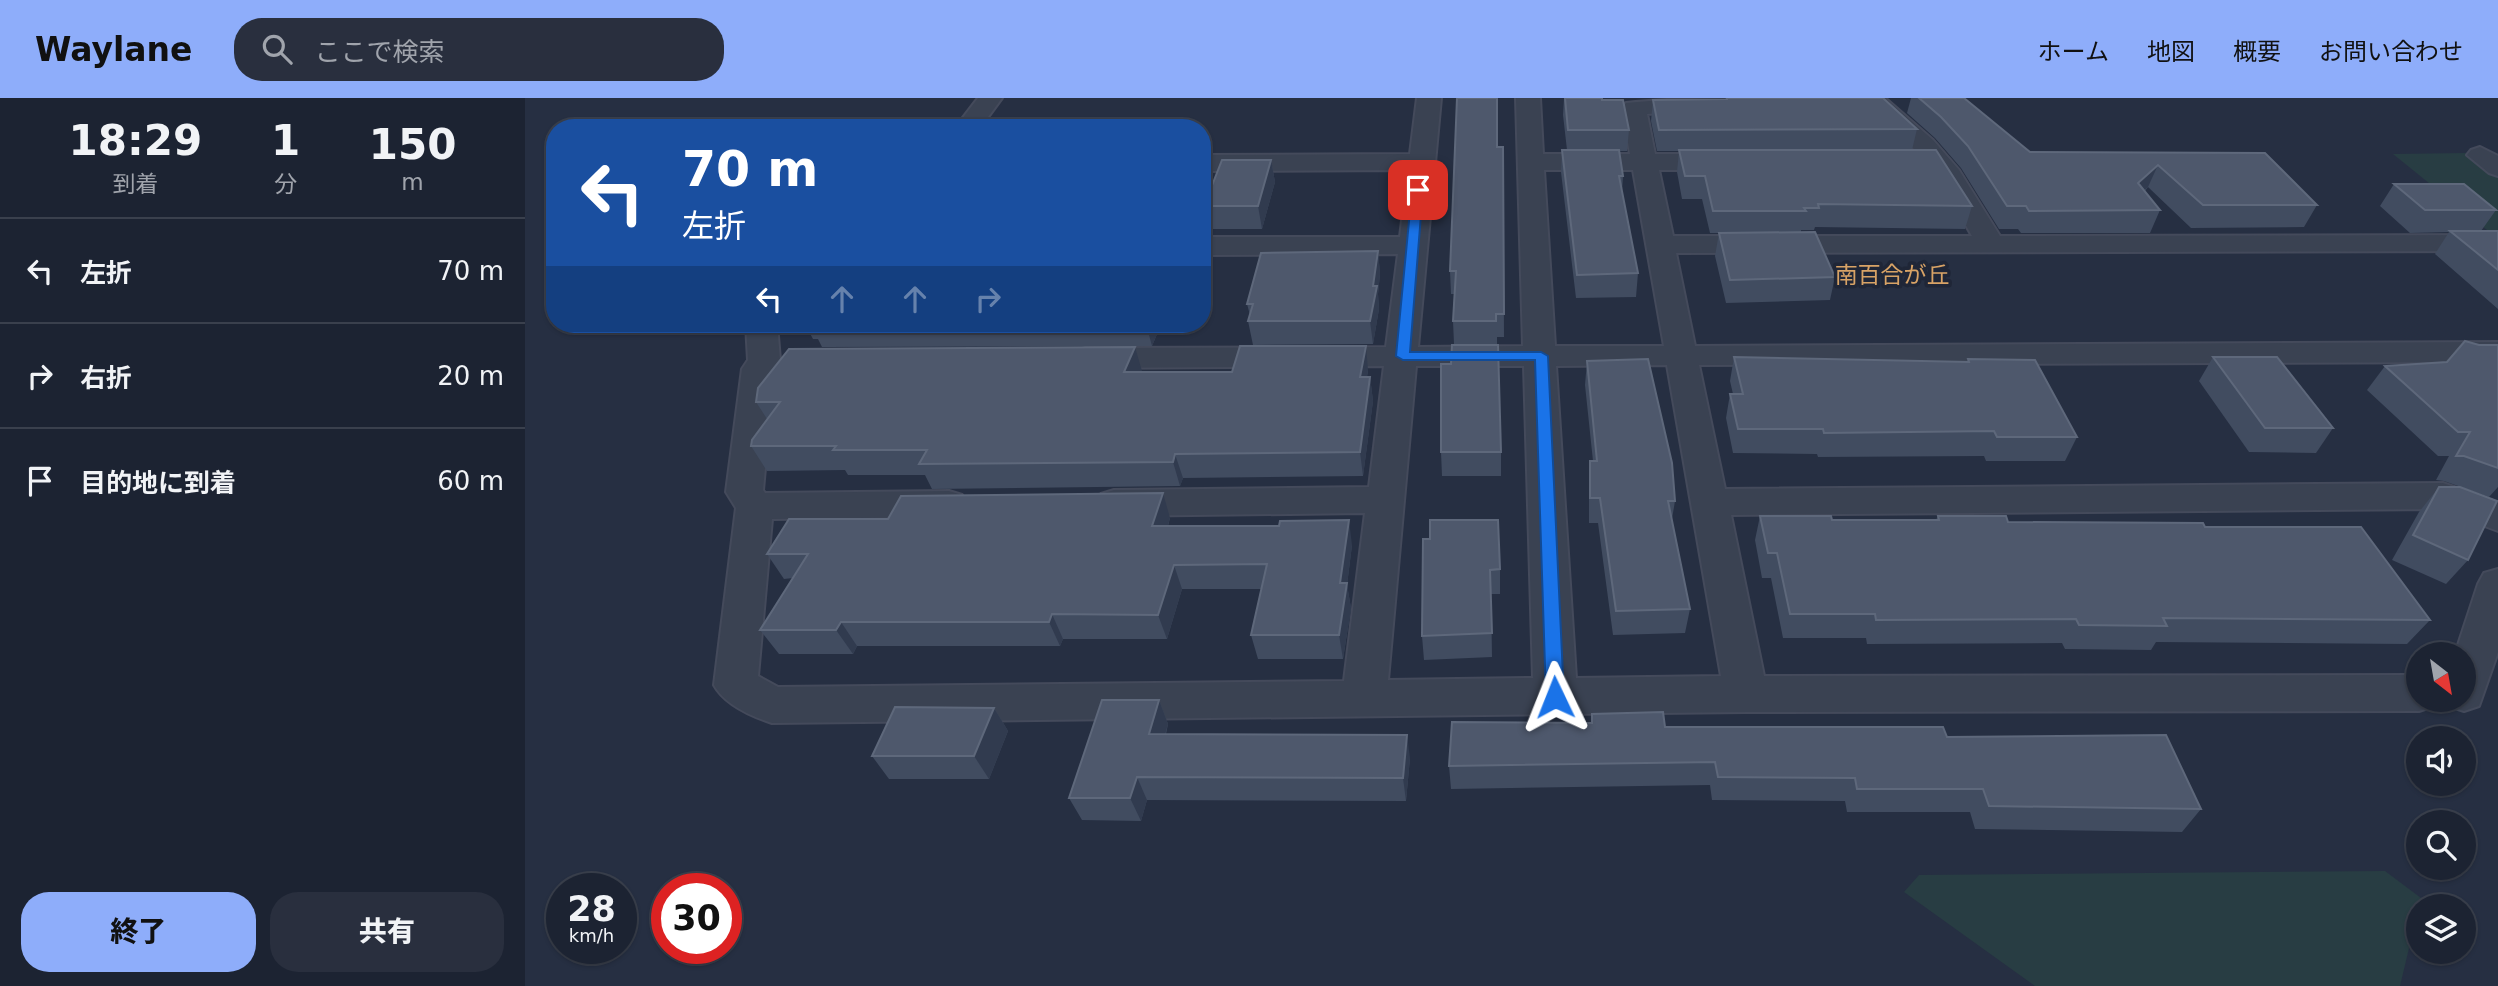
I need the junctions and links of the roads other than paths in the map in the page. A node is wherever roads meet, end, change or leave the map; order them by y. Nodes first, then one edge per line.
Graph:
1 (990, 98) edge
2 (1429, 98) edge
3 (1528, 98) edge
4 (1775, 98) edge
5 (1871, 98) edge
6 (974, 119) edge
7 (1910, 161) edge
8 (1937, 161) junction
9 (1421, 162) junction
10 (1533, 162) junction
11 (1642, 162) junction
12 (1749, 162) edge
13 (1211, 163) edge
14 (2498, 243) edge
15 (1991, 244) junction
16 (1659, 245) junction
17 (1211, 246) edge
18 (1411, 246) junction
19 (765, 333) edge
20 (2498, 352) edge
21 (1403, 356) junction
22 (1541, 356) junction
23 (1681, 356) junction
24 (1055, 358) edge
25 (1387, 500) junction
26 (1710, 502) junction
27 (1085, 503) edge
28 (989, 504) edge
29 (755, 506) junction
30 (2498, 518) edge
31 (2498, 584) edge
32 (2476, 655) edge
33 (2406, 693) edge
34 (1746, 694) junction
35 (1555, 697) junction
36 (1364, 699) junction

1 - 6 street
2 - 9 street
3 - 10 street
4 - 11 street
5 - 8 street
7 - 8 street
8 - 15 street
9 - 13 street
9 - 18 street
10 - 11 street
10 - 22 street
11 - 12 street
11 - 16 street
14 - 15 street
15 - 16 street
16 - 23 street
17 - 18 street
18 - 21 street
19 - 29 street
20 - 23 street
21 - 22 street
21 - 24 street
21 - 25 street
22 - 23 street
22 - 35 street
23 - 26 street
25 - 27 street
25 - 36 street
26 - 30 street
26 - 34 street
28 - 29 street
29 - 36 street
31 - 32 street
33 - 34 street
34 - 35 street
35 - 36 street

